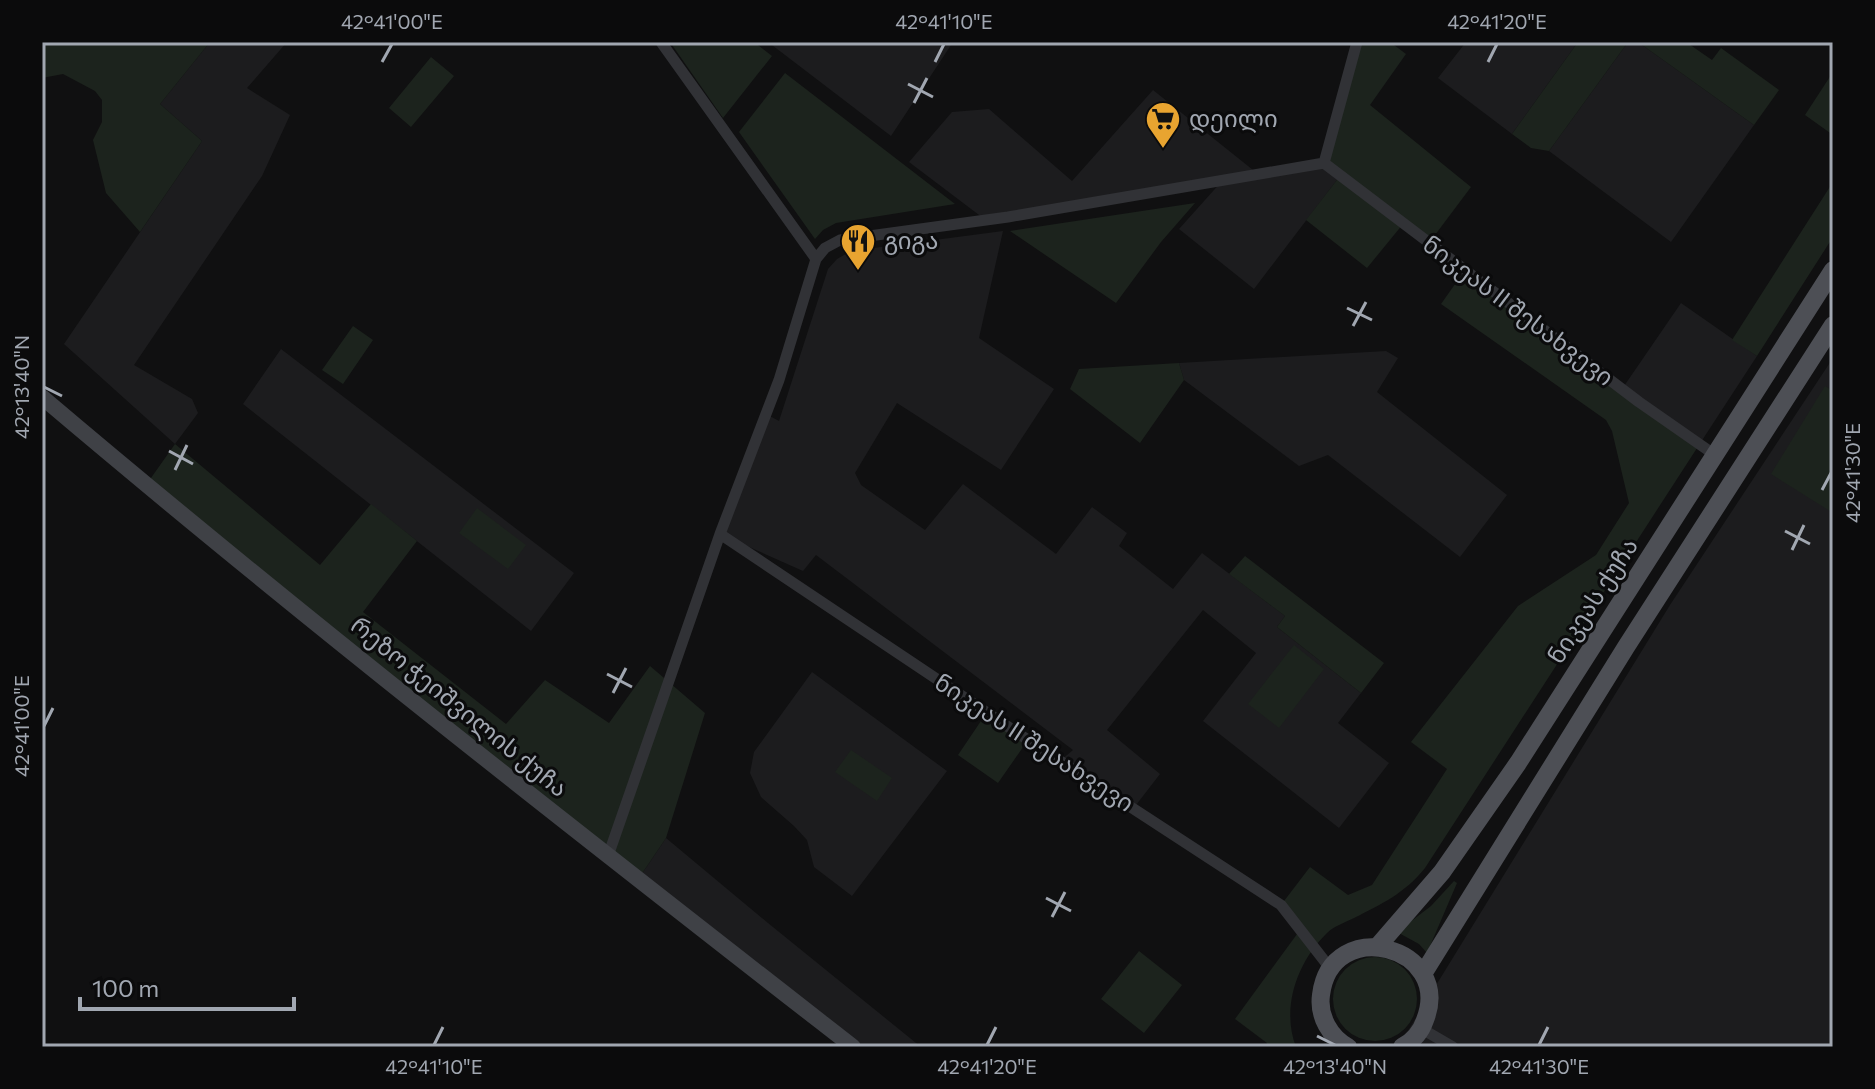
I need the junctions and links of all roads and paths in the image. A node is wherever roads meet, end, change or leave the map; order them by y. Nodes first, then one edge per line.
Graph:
1 (661, 42) edge
2 (1357, 42) edge
3 (1324, 163) junction
4 (816, 259) junction
5 (1833, 270) edge
6 (1833, 325) edge
7 (42, 397) edge
8 (1715, 455) junction
9 (720, 534) junction
10 (608, 856) junction
11 (1378, 946) junction
12 (1330, 968) junction
13 (1423, 974) junction
14 (1422, 1029) junction
15 (1330, 1040) edge
16 (853, 1047) edge
17 (1348, 1047) edge
18 (1402, 1047) edge
19 (1453, 1047) edge

1 - 4 street
2 - 3 street
3 - 4 street
3 - 8 street, ნიკეას II შესახვევი
4 - 9 street
5 - 8 main road, ნიკეას ქუჩა
6 - 13 main road
7 - 10 main road, რეზო ჭეიშვილის ქუჩა
8 - 11 main road, ნიკეას ქუჩა
9 - 10 street
9 - 12 street, ნიკეას II შესახვევი
10 - 16 main road, რეზო ჭეიშვილის ქუჩა
11 - 12 main road
11 - 13 main road
12 - 15 main road
13 - 14 main road
14 - 18 main road
14 - 19 street
15 - 17 main road

